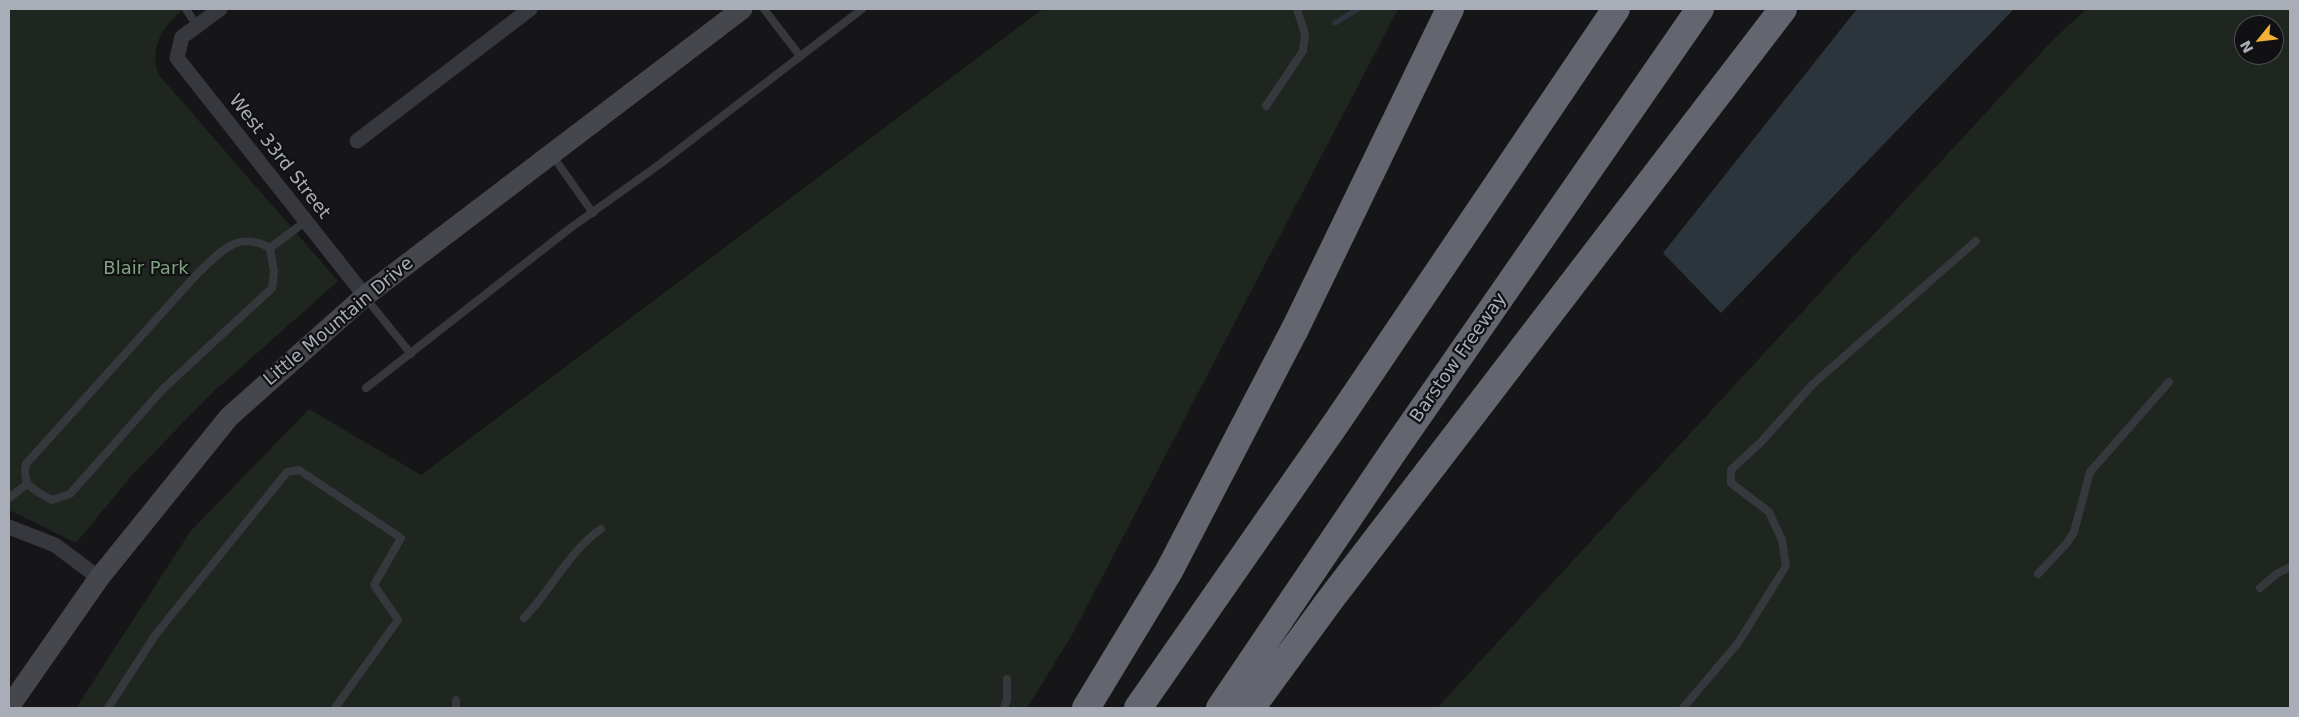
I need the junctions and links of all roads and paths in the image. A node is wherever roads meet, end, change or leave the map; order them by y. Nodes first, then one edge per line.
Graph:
1 (186, 9) edge
2 (220, 9) edge
3 (530, 9) edge
4 (742, 9) edge
5 (764, 9) edge
6 (862, 9) edge
7 (1297, 9) edge
8 (1450, 9) edge
9 (1616, 9) edge
10 (1700, 9) edge
11 (1775, 9) edge
12 (1783, 9) edge
13 (197, 26) junction
14 (800, 56) junction
15 (1741, 61) junction
16 (1266, 106) dead end
17 (357, 141) dead end
18 (551, 154) junction
19 (593, 213) junction
20 (306, 221) junction
21 (1976, 240) dead end
22 (270, 248) junction
23 (365, 296) junction
24 (411, 354) junction
25 (2169, 382) dead end
26 (366, 388) dead end
27 (27, 484) junction
28 (9, 498) edge
29 (9, 527) edge
30 (601, 529) dead end
31 (2290, 566) edge
32 (2038, 574) dead end
33 (99, 578) junction
34 (2260, 588) dead end
35 (524, 618) dead end
36 (1007, 679) dead end
37 (9, 707) edge
38 (108, 708) edge
39 (335, 708) edge
40 (1004, 708) edge
41 (1086, 708) edge
42 (1138, 708) edge
43 (1220, 708) edge
44 (1251, 708) edge
45 (1683, 708) edge

1 - 13 lane
2 - 13 street
3 - 17 street
4 - 18 main road, Little Mountain Drive
5 - 14 lane
6 - 14 lane
7 - 16 lane
8 - 41 highway
9 - 42 highway
10 - 43 highway, Barstow Freeway
11 - 15 highway
12 - 15 highway
13 - 20 street, West 33rd Street
14 - 19 lane
15 - 44 highway
18 - 19 lane
18 - 23 main road, Little Mountain Drive
19 - 24 lane
20 - 22 lane
20 - 23 street, West 33rd Street
21 - 45 lane
22 - 27 lane
22 - 27 lane
23 - 24 lane
23 - 33 main road, Little Mountain Drive
24 - 26 lane
25 - 32 lane
27 - 28 lane
29 - 33 street
30 - 35 lane
31 - 34 lane
33 - 37 main road, Little Mountain Drive
36 - 40 lane
38 - 39 lane

